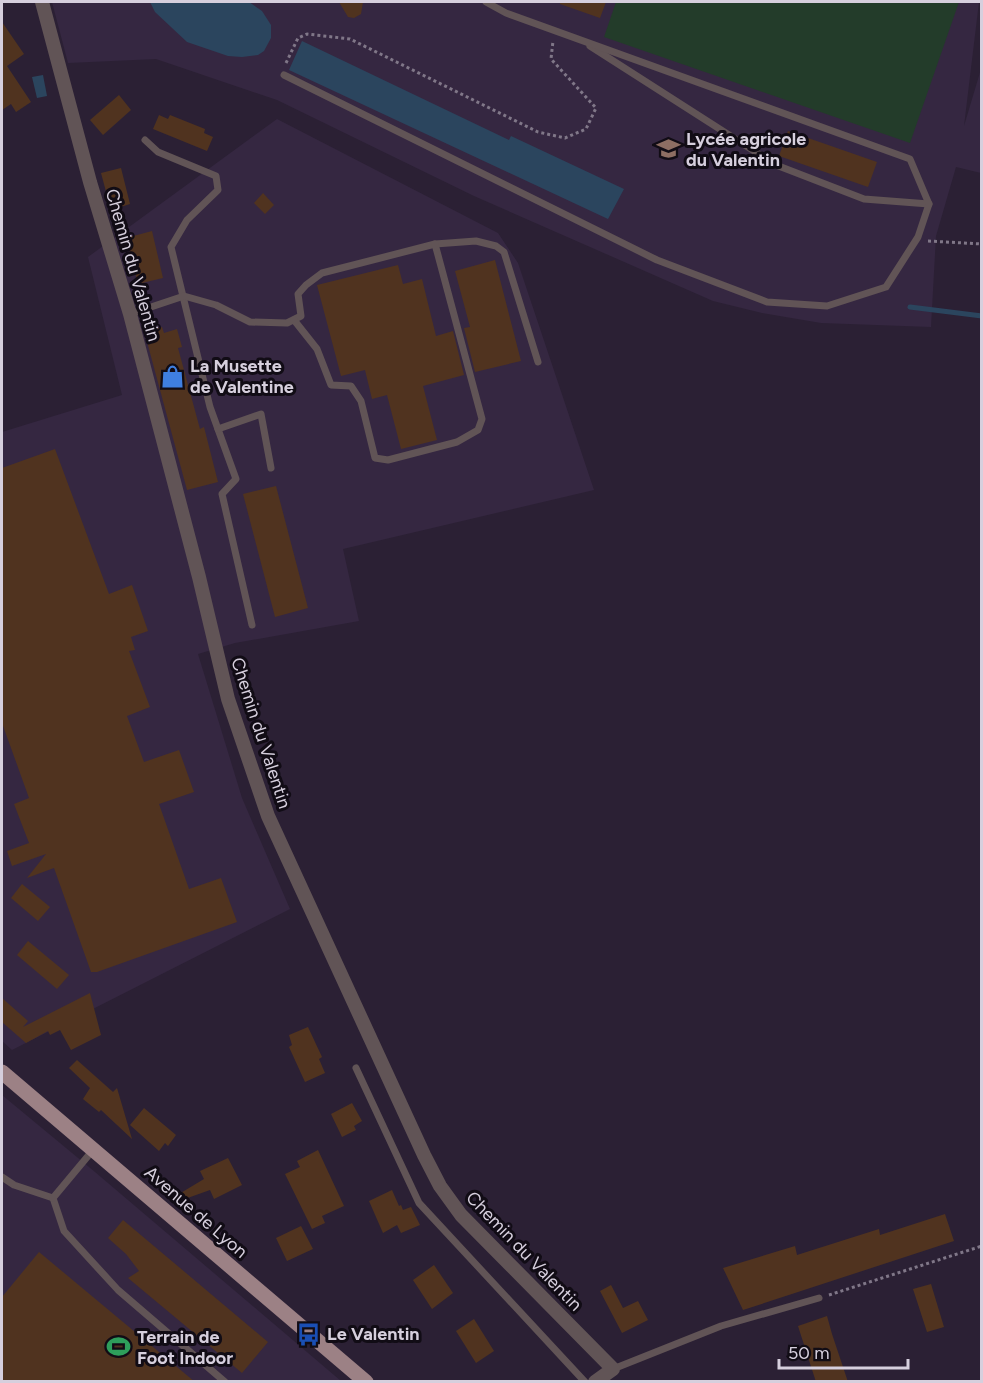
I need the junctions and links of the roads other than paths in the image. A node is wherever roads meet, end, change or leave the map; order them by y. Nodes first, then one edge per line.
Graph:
1 (42, 2) edge
2 (486, 2) edge
3 (577, 39) junction
4 (284, 75) road end
5 (145, 140) dead end
6 (929, 204) junction
7 (435, 244) junction
8 (184, 296) junction
9 (130, 314) junction
10 (294, 320) junction
11 (538, 362) dead end
12 (218, 429) junction
13 (271, 468) dead end
14 (252, 625) dead end
15 (356, 1068) dead end
16 (2, 1072) edge
17 (93, 1150) junction
18 (2, 1177) edge
19 (53, 1198) junction
20 (819, 1298) road end
21 (613, 1369) junction
22 (225, 1382) edge
23 (366, 1382) edge
24 (585, 1382) edge
25 (595, 1382) edge

1 - 9 street, Chemin du Valentin
2 - 3 lane
3 - 6 lane
3 - 6 lane
4 - 6 lane
5 - 8 lane
7 - 10 lane
7 - 10 lane
7 - 11 lane
8 - 9 lane
8 - 10 lane
8 - 12 lane
9 - 21 street, Chemin du Valentin
12 - 13 lane
12 - 14 lane
15 - 24 lane
16 - 17 main road, Avenue de Lyon
17 - 19 lane
17 - 23 main road, Avenue de Lyon
18 - 19 lane
19 - 22 lane
20 - 21 lane
21 - 25 street

